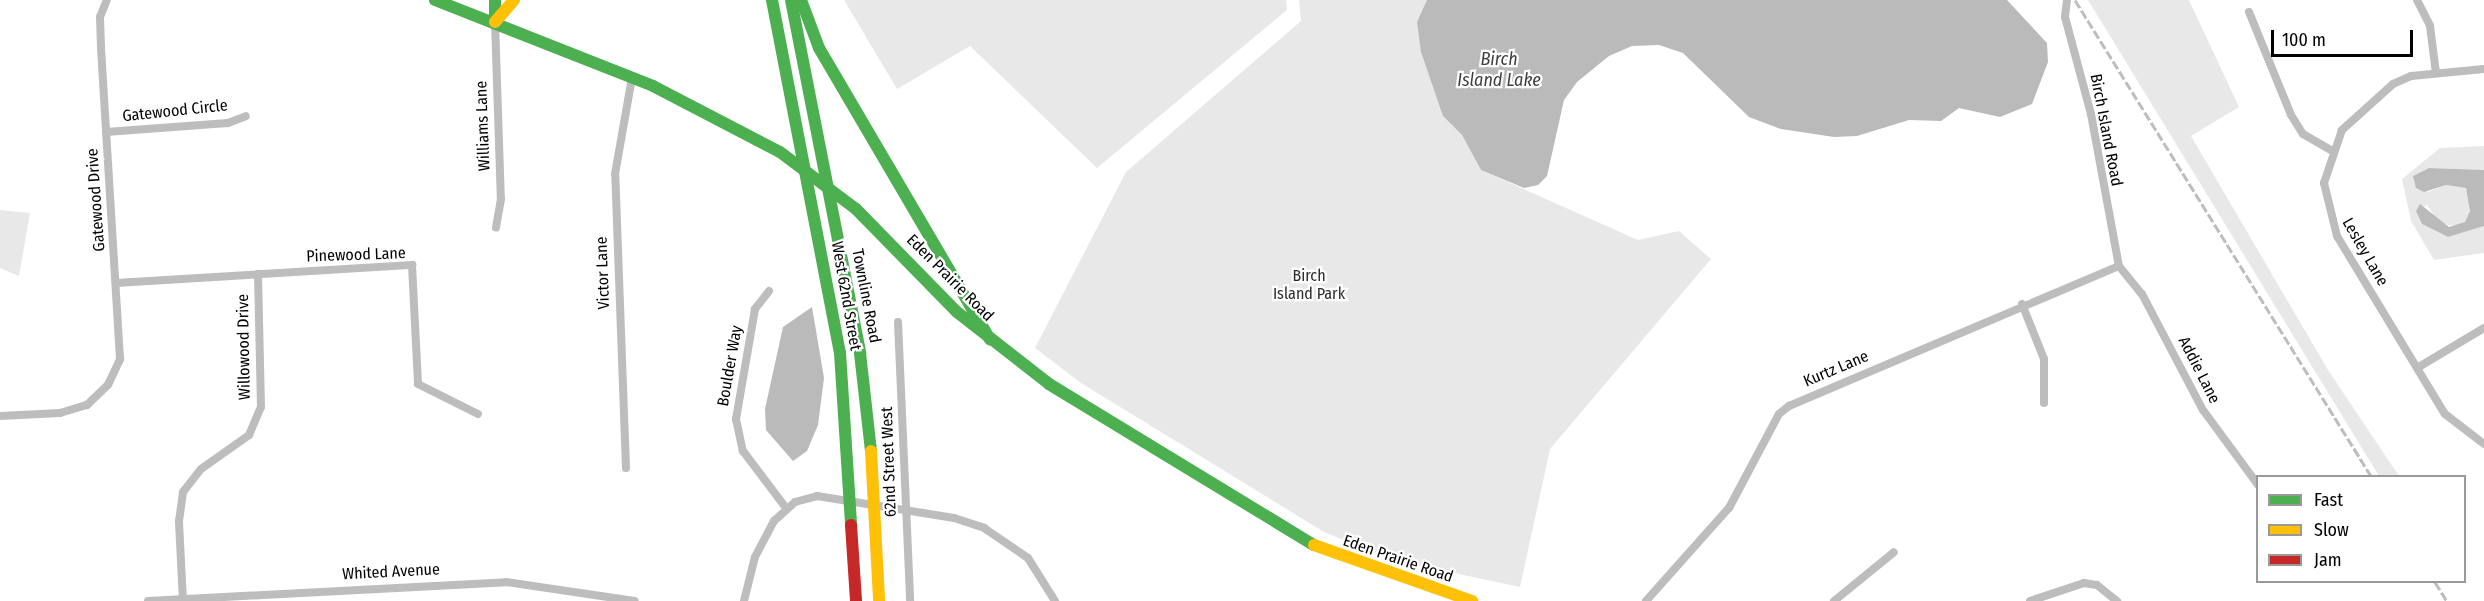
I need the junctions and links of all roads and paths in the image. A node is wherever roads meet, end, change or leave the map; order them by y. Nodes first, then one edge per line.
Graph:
1 (107, 0) edge
2 (435, 0) edge
3 (495, 0) edge
4 (514, 0) edge
5 (772, 0) edge
6 (791, 0) edge
7 (801, 0) edge
8 (2067, 0) edge
9 (2417, 0) edge
10 (2249, 12) dead end
11 (495, 22) junction
12 (2484, 69) edge
13 (2436, 73) junction
14 (632, 78) junction
15 (246, 117) dead end
16 (106, 132) junction
17 (2332, 151) junction
18 (496, 228) dead end
19 (2119, 266) junction
20 (258, 274) junction
21 (117, 283) junction
22 (769, 291) dead end
23 (2022, 304) junction
24 (898, 322) dead end
25 (2484, 328) edge
26 (990, 340) junction
27 (2417, 368) junction
28 (2044, 404) dead end
29 (478, 414) dead end
30 (0, 416) edge
31 (2484, 444) edge
32 (626, 468) dead end
33 (2256, 482) edge
34 (852, 502) junction
35 (876, 506) junction
36 (786, 508) junction
37 (905, 513) junction
38 (1894, 552) dead end
39 (183, 600) edge
40 (148, 601) edge
41 (635, 601) edge
42 (744, 601) edge
43 (856, 601) edge
44 (879, 601) edge
45 (910, 601) edge
46 (1055, 601) edge
47 (1472, 601) edge
48 (1646, 601) edge
49 (1834, 601) edge
50 (2030, 601) edge
51 (2117, 601) edge

1 - 16 street, Gatewood Drive
2 - 11 main road, Eden Prairie Road
3 - 11 main road
4 - 11 main road
5 - 34 main road, West 62nd Street
6 - 35 main road, Townline Road
7 - 26 main road
8 - 19 street, Birch Island Road
9 - 13 street
10 - 17 street
11 - 14 main road, Eden Prairie Road
11 - 18 street, Williams Lane
12 - 13 street, Lesley Lane
13 - 17 street, Lesley Lane
14 - 26 main road, Eden Prairie Road, bridge
14 - 32 street, Victor Lane
15 - 16 street, Gatewood Circle
16 - 21 street, Gatewood Drive
17 - 27 street, Lesley Lane
19 - 23 street, Kurtz Lane
19 - 33 street, Addie Lane
20 - 21 street, Pinewood Lane
20 - 29 street, Pinewood Lane
20 - 39 street, Willowood Drive
21 - 30 street, Gatewood Drive
22 - 36 street, Boulder Way
23 - 28 street
23 - 48 street, Kurtz Lane
24 - 37 street, 62nd Street West
25 - 27 street
26 - 47 main road, Eden Prairie Road
27 - 31 street, Lesley Lane
34 - 35 street
34 - 36 street
34 - 43 main road, West 62nd Street
35 - 37 street
35 - 44 main road, Townline Road
36 - 42 street
37 - 45 street, 62nd Street West
37 - 46 street
38 - 49 street
39 - 40 street, Whited Avenue
39 - 41 street, Whited Avenue
50 - 51 street

